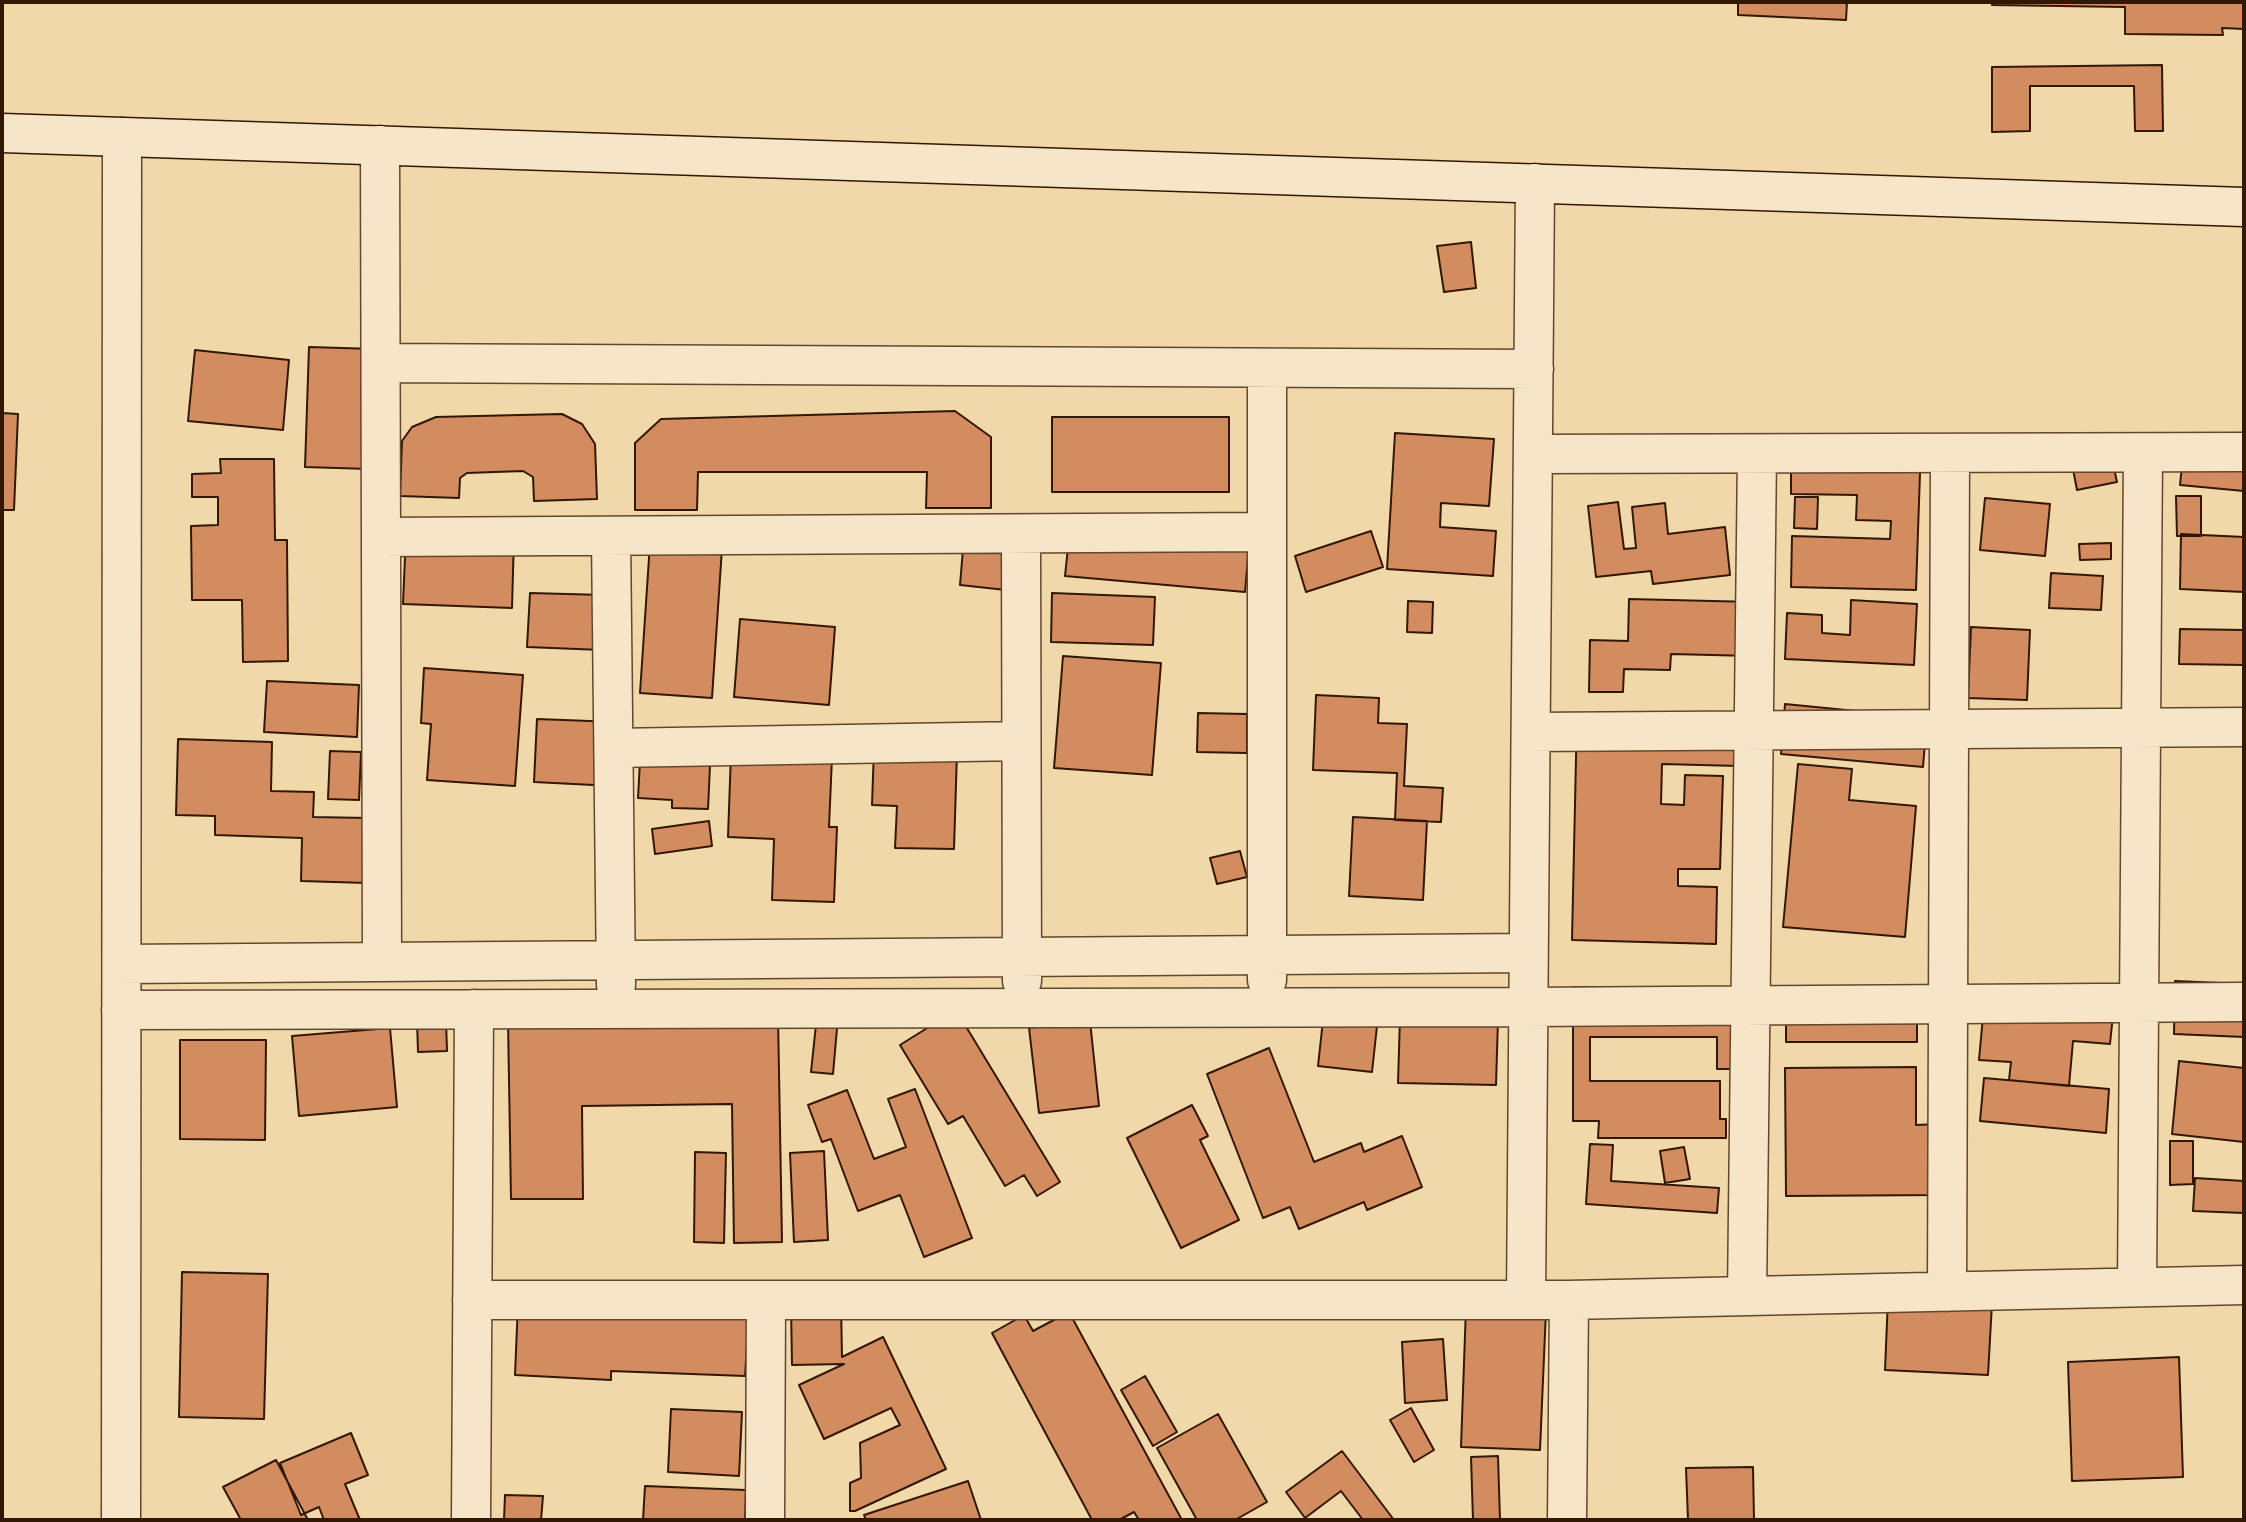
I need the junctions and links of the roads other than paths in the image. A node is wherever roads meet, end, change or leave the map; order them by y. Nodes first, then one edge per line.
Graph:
1 (2, 133) edge
2 (122, 137) junction
3 (380, 145) junction
4 (1535, 183) junction
5 (2244, 206) edge
6 (381, 362) junction
7 (1267, 368) junction
8 (1534, 369) junction
9 (2244, 452) edge
10 (1950, 453) junction
11 (2143, 453) junction
12 (1533, 454) junction
13 (1758, 454) junction
14 (1266, 532) junction
15 (1021, 534) junction
16 (611, 536) junction
17 (381, 537) junction
18 (2141, 727) junction
19 (2244, 727) edge
20 (1949, 729) junction
21 (1754, 730) junction
22 (1531, 732) junction
23 (1021, 741) junction
24 (614, 747) junction
25 (1528, 953) junction
26 (1266, 955) junction
27 (1022, 957) junction
28 (616, 960) junction
29 (382, 962) junction
30 (122, 964) junction
31 (2139, 1002) junction
32 (2244, 1002) edge
33 (1948, 1003) junction
34 (1751, 1005) junction
35 (1268, 1007) junction
36 (1528, 1007) junction
37 (1021, 1008) junction
38 (474, 1009) junction
39 (616, 1009) junction
40 (121, 1010) junction
41 (2244, 1285) edge
42 (2137, 1287) junction
43 (1947, 1292) junction
44 (1747, 1296) junction
45 (472, 1300) junction
46 (766, 1300) junction
47 (1526, 1300) junction
48 (1570, 1300) junction
49 (121, 1520) edge
50 (471, 1520) edge
51 (765, 1520) edge
52 (1567, 1520) edge

1 - 2 street
2 - 3 street
2 - 30 street
3 - 4 street
3 - 6 street
4 - 5 street
4 - 8 street
6 - 7 street
6 - 17 street
7 - 8 street
7 - 14 street
8 - 12 street
9 - 11 street
10 - 11 street
10 - 13 street
10 - 20 street
11 - 18 street
12 - 13 street
12 - 22 street
13 - 21 street
14 - 15 street
14 - 26 street
15 - 16 street
15 - 23 street
16 - 17 street
16 - 24 street
17 - 29 street
18 - 19 street
18 - 20 street
18 - 31 street
20 - 21 street
20 - 33 street
21 - 22 street
21 - 34 street
22 - 25 street
23 - 24 street
23 - 27 street
24 - 28 street
25 - 26 street
25 - 36 street
26 - 27 street
26 - 35 street
27 - 28 street
27 - 37 street
28 - 29 street
28 - 39 street
29 - 30 street
30 - 40 street
31 - 32 street
31 - 33 street
31 - 42 street
33 - 34 street
33 - 43 street
34 - 36 street
34 - 44 street
35 - 36 street
35 - 37 street
36 - 47 street
37 - 39 street
38 - 39 street
38 - 40 street
38 - 45 street
40 - 49 street
41 - 42 street
42 - 43 street
43 - 44 street
44 - 48 street
45 - 46 street
45 - 50 street
46 - 47 street
46 - 51 street
47 - 48 street
48 - 52 street

